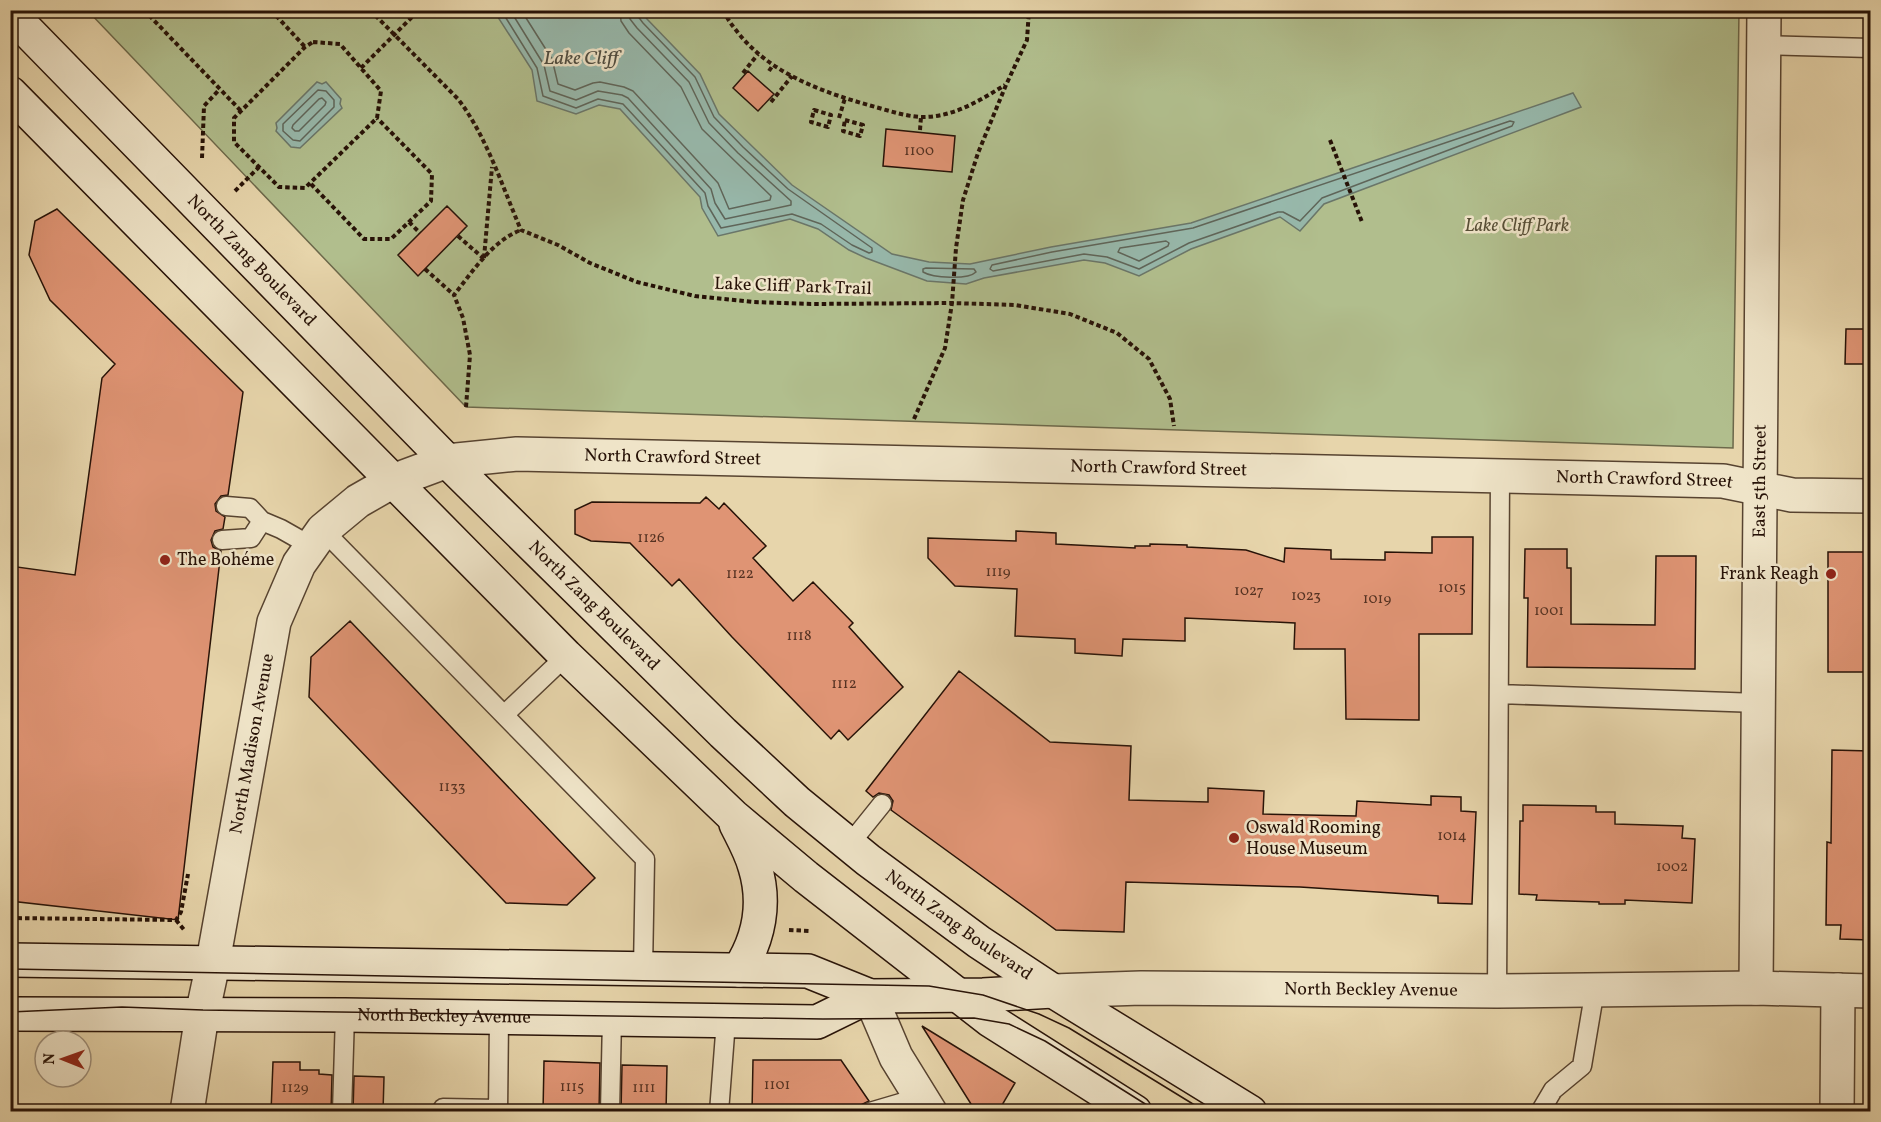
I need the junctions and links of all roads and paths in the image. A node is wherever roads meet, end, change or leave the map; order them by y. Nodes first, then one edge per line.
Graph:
1 (144, 10) edge
2 (271, 10) edge
3 (370, 10) edge
4 (419, 10) edge
5 (724, 10) edge
6 (1029, 10) edge
7 (1764, 10) edge
8 (10, 13) edge
9 (395, 35) junction
10 (1763, 45) junction
11 (305, 47) junction
12 (1870, 48) edge
13 (758, 54) junction
14 (773, 65) junction
15 (361, 68) junction
16 (769, 71) dead end
17 (743, 73) dead end
18 (792, 76) junction
19 (1006, 85) junction
20 (219, 90) junction
21 (10, 93) edge
22 (845, 98) junction
23 (771, 102) dead end
24 (241, 111) junction
25 (831, 115) junction
26 (921, 117) junction
27 (377, 118) junction
28 (839, 118) junction
29 (846, 120) junction
30 (920, 130) dead end
31 (1330, 140) dead end
32 (202, 158) dead end
33 (492, 163) junction
34 (259, 167) junction
35 (310, 184) junction
36 (235, 191) dead end
37 (409, 222) junction
38 (1362, 222) dead end
39 (521, 230) junction
40 (420, 233) dead end
41 (458, 236) dead end
42 (484, 258) junction
43 (426, 268) dead end
44 (454, 295) junction
45 (952, 303) junction
46 (466, 407) dead end
47 (914, 419) dead end
48 (1174, 426) dead end
49 (447, 461) junction
50 (1500, 477) junction
51 (393, 481) junction
52 (1760, 488) junction
53 (1870, 496) edge
54 (226, 506) dead end
55 (262, 521) junction
56 (317, 538) junction
57 (222, 540) dead end
58 (566, 656) junction
59 (1498, 694) junction
60 (1758, 704) junction
61 (504, 715) junction
62 (882, 804) dead end
63 (733, 816) junction
64 (849, 845) junction
65 (188, 874) dead end
66 (10, 918) edge
67 (810, 931) dead end
68 (792, 940) dead end
69 (10, 960) edge
70 (213, 963) junction
71 (643, 969) junction
72 (739, 970) junction
73 (1756, 988) junction
74 (1595, 989) junction
75 (1497, 990) junction
76 (1838, 990) junction
77 (1053, 991) junction
78 (1870, 991) edge
79 (956, 994) junction
80 (870, 996) junction
81 (10, 1014) edge
82 (202, 1015) junction
83 (345, 1016) junction
84 (499, 1018) junction
85 (612, 1018) junction
86 (726, 1021) junction
87 (925, 1104) edge
88 (498, 1110) edge
89 (187, 1112) edge
90 (342, 1112) edge
91 (443, 1112) edge
92 (610, 1112) edge
93 (719, 1112) edge
94 (870, 1112) edge
95 (1135, 1112) edge
96 (1250, 1112) edge
97 (1540, 1112) edge
98 (1837, 1112) edge

1 - 20 path
2 - 11 path
3 - 9 path
4 - 9 path
5 - 13 path
6 - 19 path
7 - 10 main road, East 5th Street
8 - 49 main road, North Zang Boulevard
9 - 15 path
9 - 33 path
10 - 12 lane
10 - 52 main road, East 5th Street
11 - 15 path
11 - 24 path
13 - 14 path
13 - 17 path
14 - 16 path
14 - 18 path
15 - 27 path
18 - 22 path
18 - 23 path
19 - 26 path
19 - 45 path
20 - 24 path
20 - 32 path
21 - 51 main road
22 - 26 path
22 - 28 path
24 - 34 path
25 - 25 path
25 - 28 path
26 - 30 path
27 - 35 path
27 - 37 path
28 - 29 path
29 - 29 path
31 - 38 path
33 - 39 path
33 - 42 path
34 - 35 path
34 - 36 path
35 - 37 path
37 - 40 path
39 - 42 path
39 - 45 path, Lake Cliff Park Trail
41 - 42 path
42 - 44 path
43 - 44 path
44 - 46 path
45 - 47 path
45 - 48 path, Lake Cliff Park Trail
49 - 50 main road, North Crawford Street
49 - 51 main road, North Madison Avenue
49 - 64 main road, North Zang Boulevard
50 - 52 main road, North Crawford Street
50 - 59 lane
51 - 56 main road, North Madison Avenue
51 - 58 main road
52 - 53 main road, North Crawford Street
52 - 60 main road, East 5th Street
54 - 55 lane
55 - 56 lane
55 - 57 lane
56 - 61 lane
56 - 70 main road, North Madison Avenue
58 - 61 lane
58 - 63 main road
59 - 60 lane
59 - 75 lane
60 - 73 main road, East 5th Street
61 - 71 lane
62 - 64 lane
63 - 72 main road
63 - 79 main road
64 - 77 main road, North Zang Boulevard
65 - 66 path
67 - 68 path
69 - 70 main road, North Beckley Avenue
70 - 71 main road, North Beckley Avenue
70 - 82 main road, North Madison Avenue
71 - 72 main road, North Beckley Avenue
72 - 80 main road, North Beckley Avenue
73 - 74 main road, North Beckley Avenue
73 - 76 main road, North Beckley Avenue
74 - 75 main road, North Beckley Avenue
74 - 97 lane
75 - 77 main road, North Beckley Avenue
76 - 78 main road, North Beckley Avenue
76 - 98 main road
77 - 79 main road, North Beckley Avenue
77 - 96 main road, North Zang Boulevard
79 - 80 main road, North Beckley Avenue
79 - 95 main road
80 - 86 main road, North Beckley Avenue
80 - 87 main road
81 - 82 main road, North Beckley Avenue
82 - 83 main road, North Beckley Avenue
82 - 89 main road, North Madison Avenue
83 - 84 main road, North Beckley Avenue
83 - 90 lane
84 - 85 main road, North Beckley Avenue
84 - 88 lane
85 - 86 main road, North Beckley Avenue
85 - 92 lane
86 - 93 lane
87 - 94 lane
88 - 91 lane

